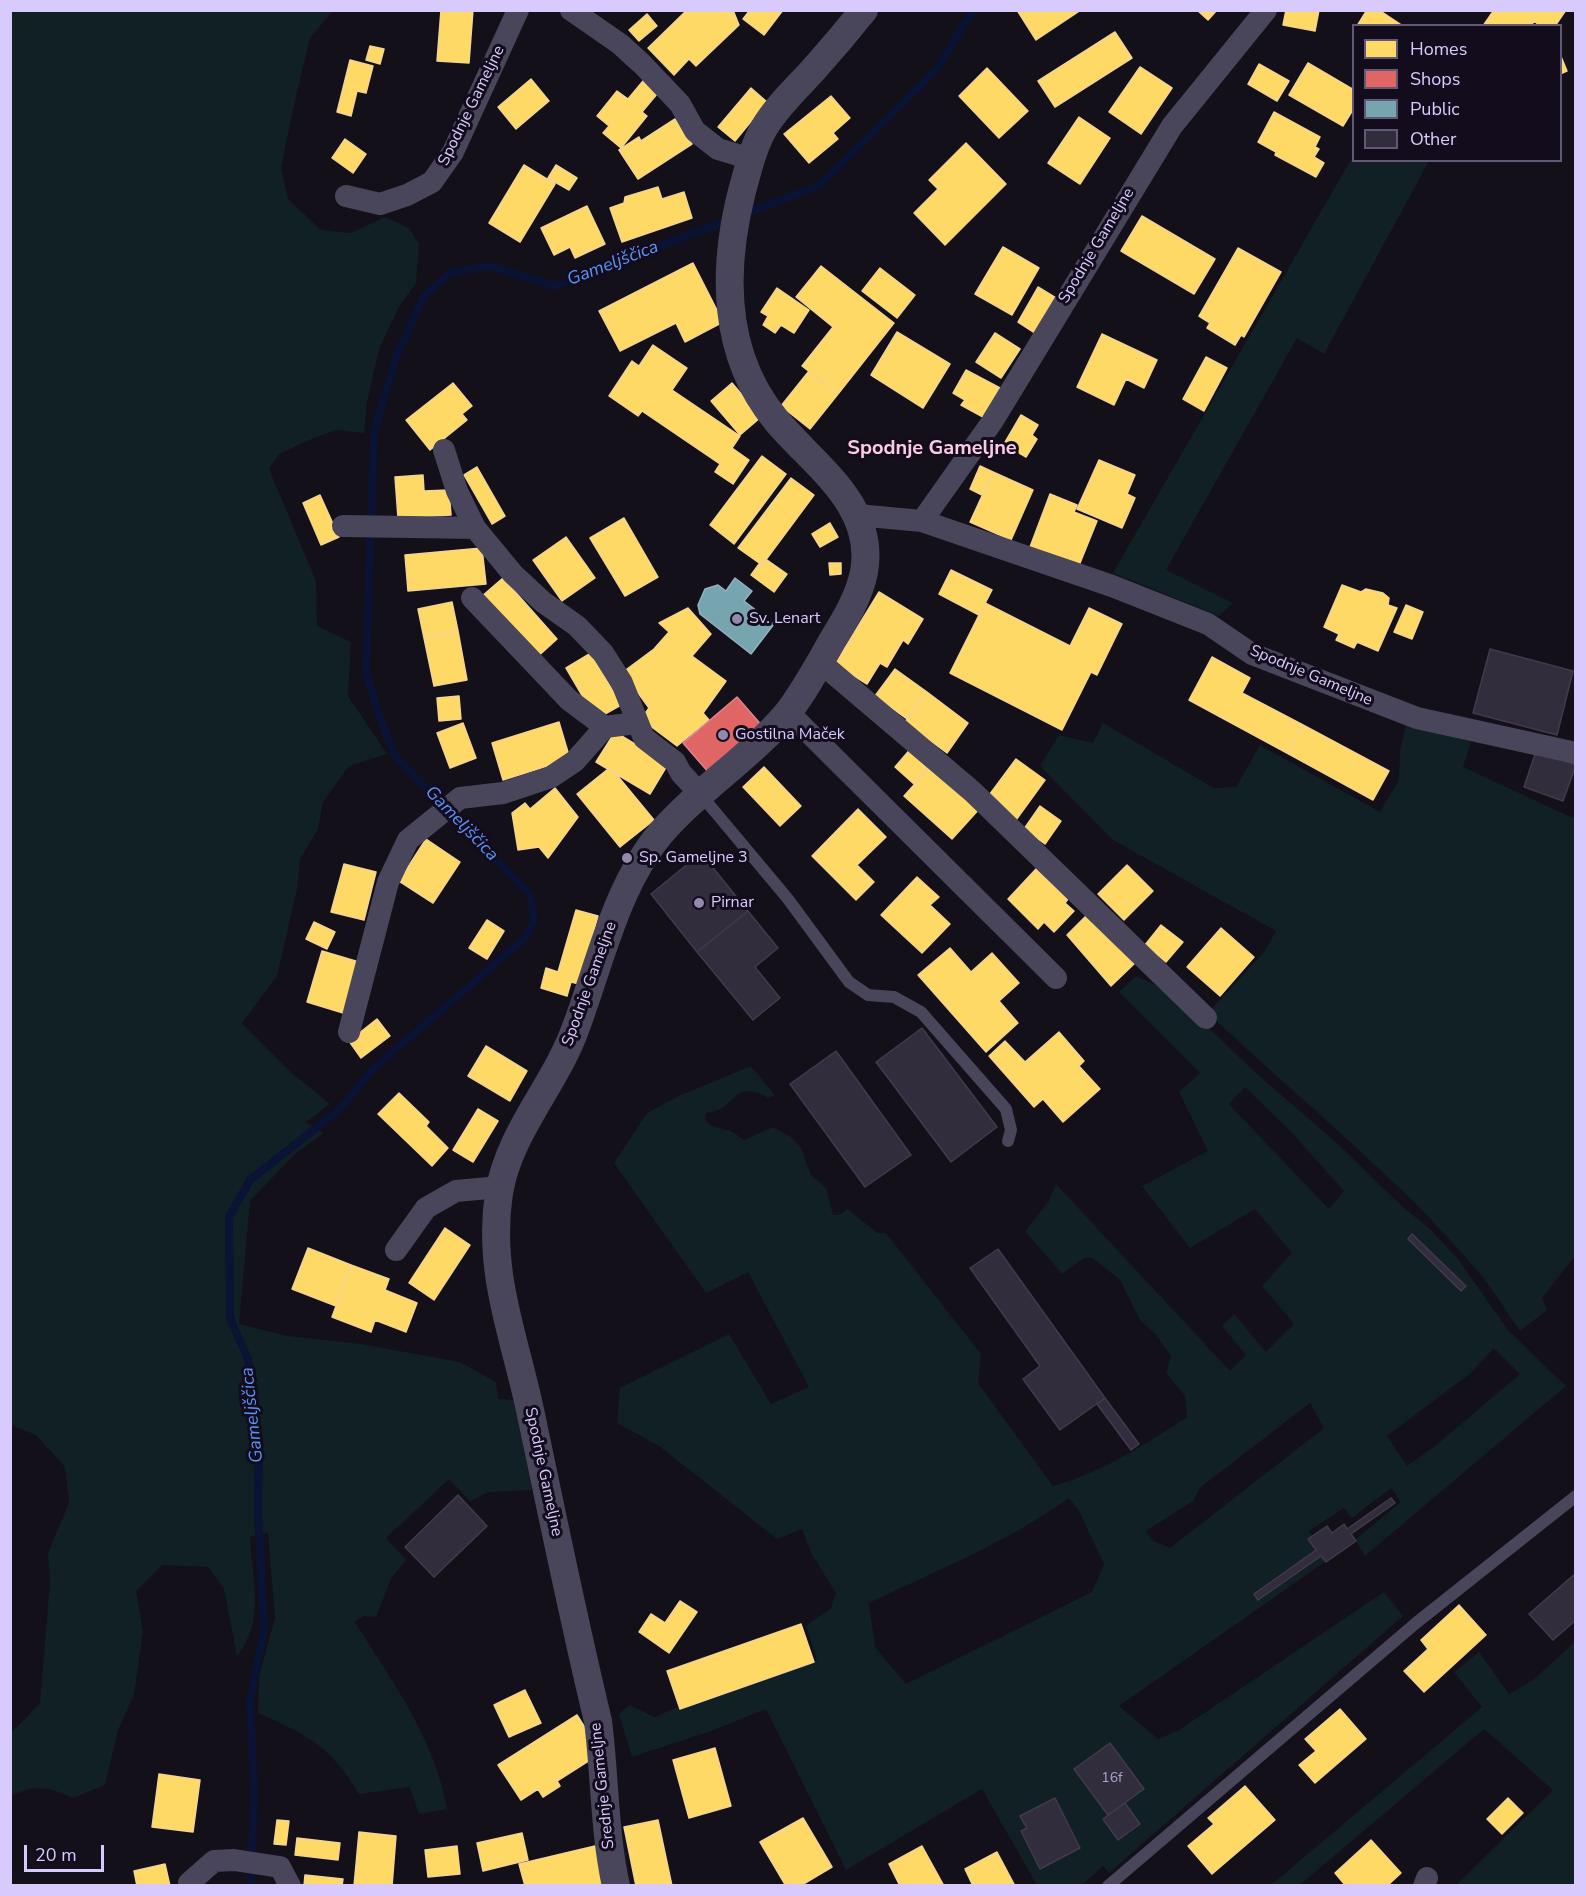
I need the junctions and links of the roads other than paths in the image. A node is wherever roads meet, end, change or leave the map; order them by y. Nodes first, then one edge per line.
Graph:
1 (518, 10) edge
2 (571, 10) edge
3 (864, 10) edge
4 (1266, 10) edge
5 (747, 172) junction
6 (346, 196) dead end
7 (444, 450) dead end
8 (857, 515) junction
9 (922, 521) junction
10 (350, 527) dead end
11 (475, 528) junction
12 (472, 598) dead end
13 (820, 662) junction
14 (788, 712) junction
15 (636, 723) junction
16 (605, 727) junction
17 (1575, 753) edge
18 (701, 795) junction
19 (1056, 978) dead end
20 (1206, 1018) dead end
21 (349, 1032) dead end
22 (1008, 1141) dead end
23 (500, 1187) junction
24 (396, 1250) dead end
25 (1575, 1496) edge
26 (573, 1616) joint
27 (189, 1883) dead end
28 (291, 1886) edge
29 (616, 1886) edge
30 (1108, 1886) edge

1 - 6 street, Spodnje Gameljne
2 - 5 street
3 - 5 street, Spodnje Gameljne
4 - 9 street, Spodnje Gameljne
5 - 8 street, Spodnje Gameljne
7 - 11 street
8 - 9 street, Spodnje Gameljne
8 - 13 street, Spodnje Gameljne
9 - 17 street, Spodnje Gameljne
10 - 11 street
11 - 15 street
12 - 16 street
13 - 14 street, Spodnje Gameljne
13 - 20 street
14 - 18 street, Spodnje Gameljne
14 - 19 street
15 - 16 street
15 - 18 street
16 - 21 street
18 - 22 lane
18 - 23 street, Spodnje Gameljne
23 - 24 street
23 - 26 street, Spodnje Gameljne
25 - 30 lane
26 - 29 street, Srednje Gameljne
27 - 28 street

